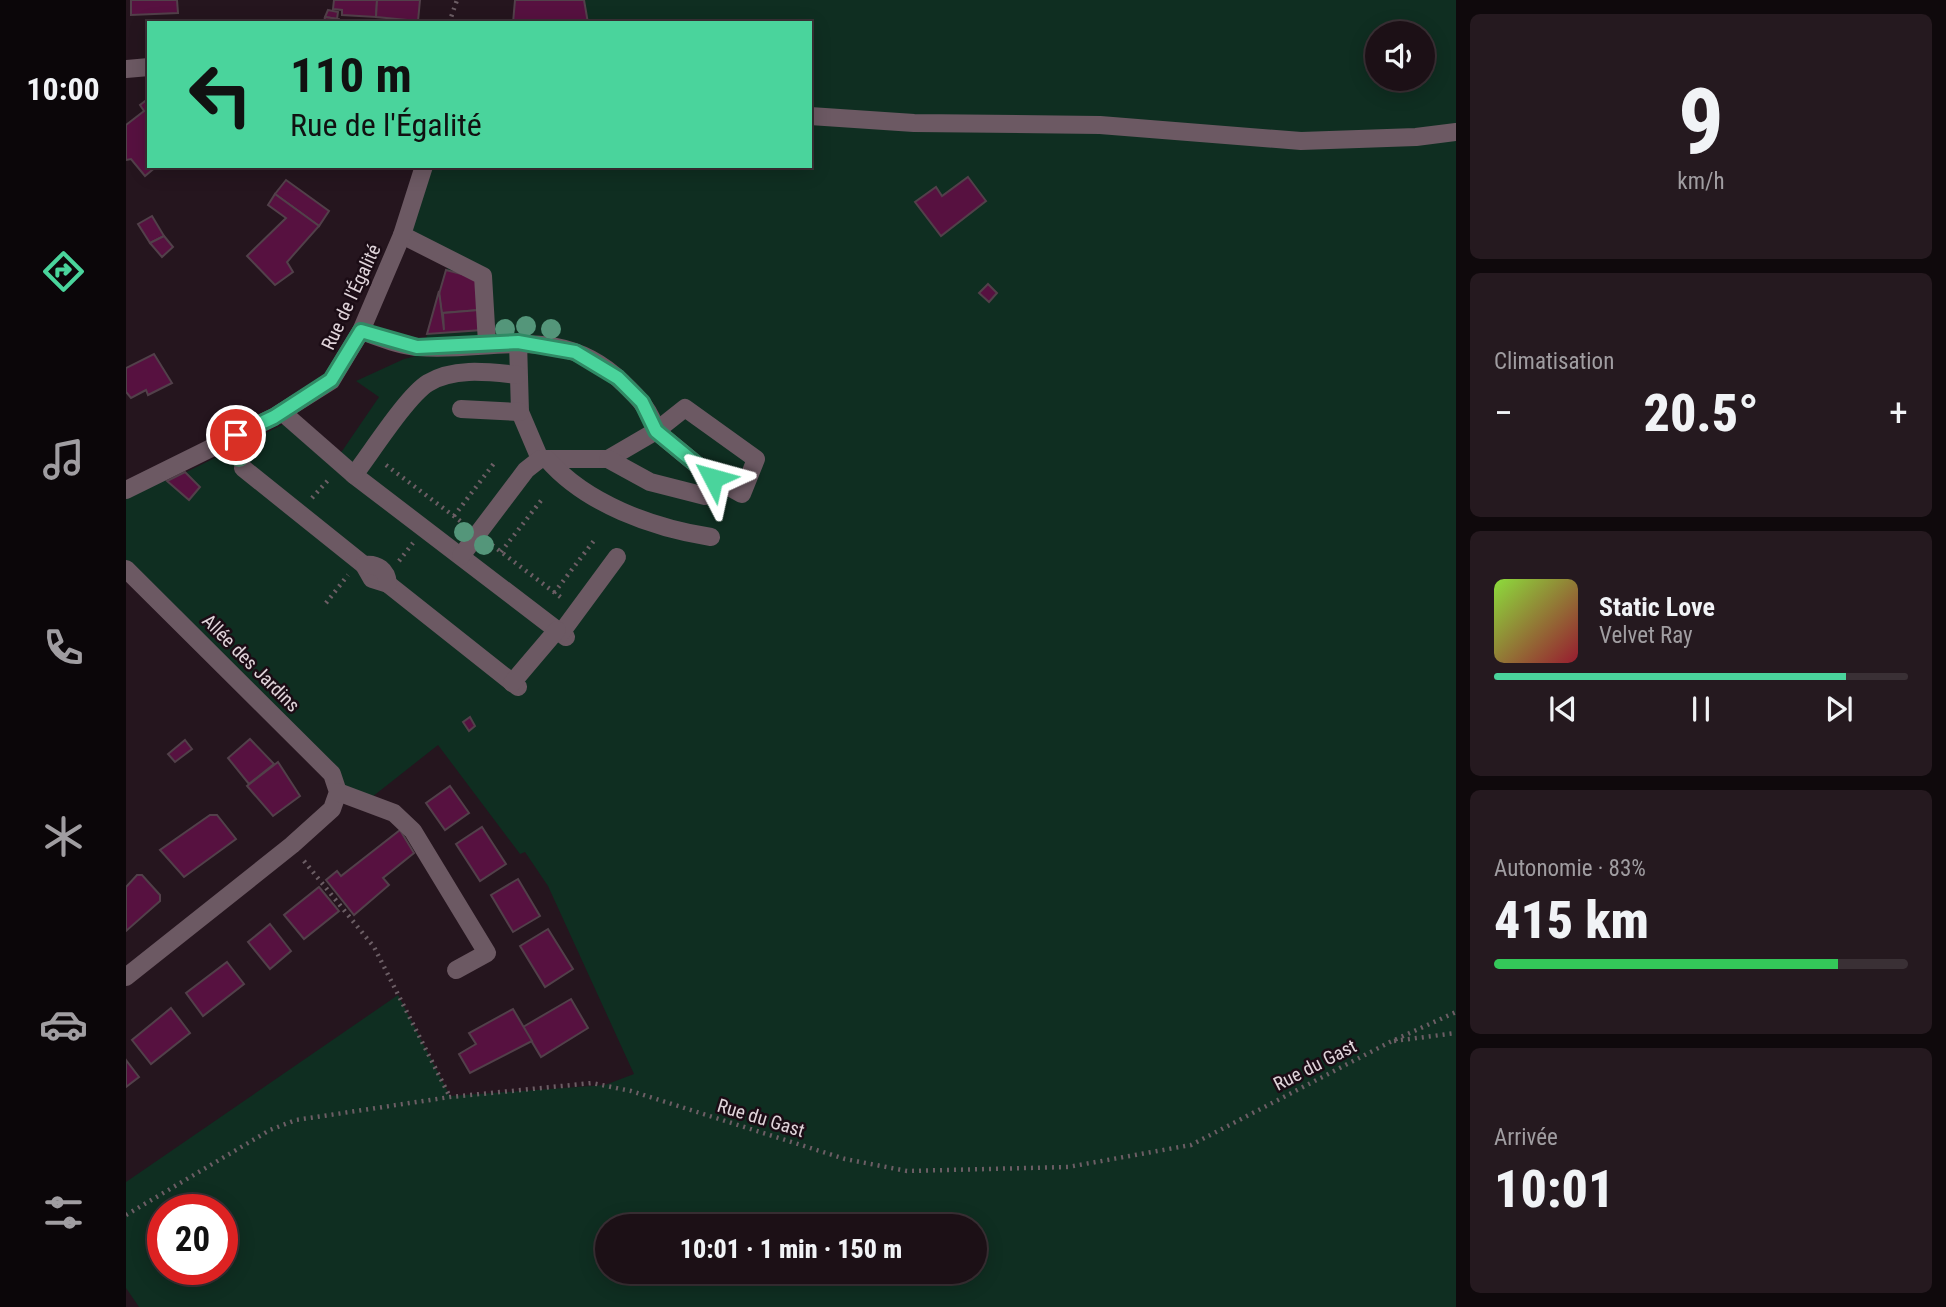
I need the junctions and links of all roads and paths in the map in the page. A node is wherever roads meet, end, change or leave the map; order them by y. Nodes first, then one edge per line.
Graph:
1 (457, 0) edge
2 (450, 21) edge
3 (147, 67) edge
4 (126, 69) edge
5 (812, 116) edge
6 (1456, 132) edge
7 (423, 168) edge
8 (402, 235) junction
9 (361, 331) junction
10 (518, 342) junction
11 (487, 343) junction
12 (518, 375) junction
13 (461, 409) dead end
14 (282, 412) junction
15 (520, 412) junction
16 (656, 431) junction
17 (608, 458) junction
18 (544, 459) junction
19 (495, 462) dead end
20 (243, 468) dead end
21 (335, 472) dead end
22 (354, 475) junction
23 (126, 490) edge
24 (705, 496) dead end
25 (543, 498) dead end
26 (299, 513) junction
27 (454, 516) dead end
28 (424, 529) junction
29 (711, 537) dead end
30 (596, 538) dead end
31 (501, 552) dead end
32 (461, 556) junction
33 (617, 557) dead end
34 (361, 563) junction
35 (126, 569) edge
36 (388, 580) junction
37 (554, 593) dead end
38 (326, 603) dead end
39 (562, 633) junction
40 (338, 792) junction
41 (292, 845) junction
42 (456, 970) dead end
43 (126, 977) edge
44 (1456, 1012) edge
45 (1456, 1033) edge
46 (1390, 1042) junction
47 (450, 1097) junction
48 (126, 1215) edge

1 - 2 path
3 - 4 street
5 - 6 street
7 - 8 street, Rue de l'Égalité
8 - 9 street, Rue de l'Égalité
8 - 11 street
9 - 11 street
9 - 14 street, Rue de l'Égalité
10 - 11 street
10 - 12 street
10 - 16 street
12 - 15 street
12 - 22 street
13 - 15 street
14 - 22 street
14 - 23 street, Rue de l'Égalité
15 - 18 street
16 - 16 street
16 - 17 street
17 - 18 street
17 - 24 street
18 - 29 street
18 - 32 street
19 - 27 path
20 - 26 street
21 - 26 path
22 - 28 street
25 - 31 path
26 - 34 street
28 - 32 street
28 - 36 path
30 - 37 path
32 - 39 street
33 - 39 street
34 - 36 street
34 - 38 path
35 - 40 street, Allée des Jardins
36 - 39 street
40 - 41 street
40 - 42 street
41 - 43 street
41 - 47 path
44 - 46 path, Rue du Gast
45 - 46 path, Rue du Gast
46 - 47 path, Rue du Gast
47 - 48 path, Rue du Gast

